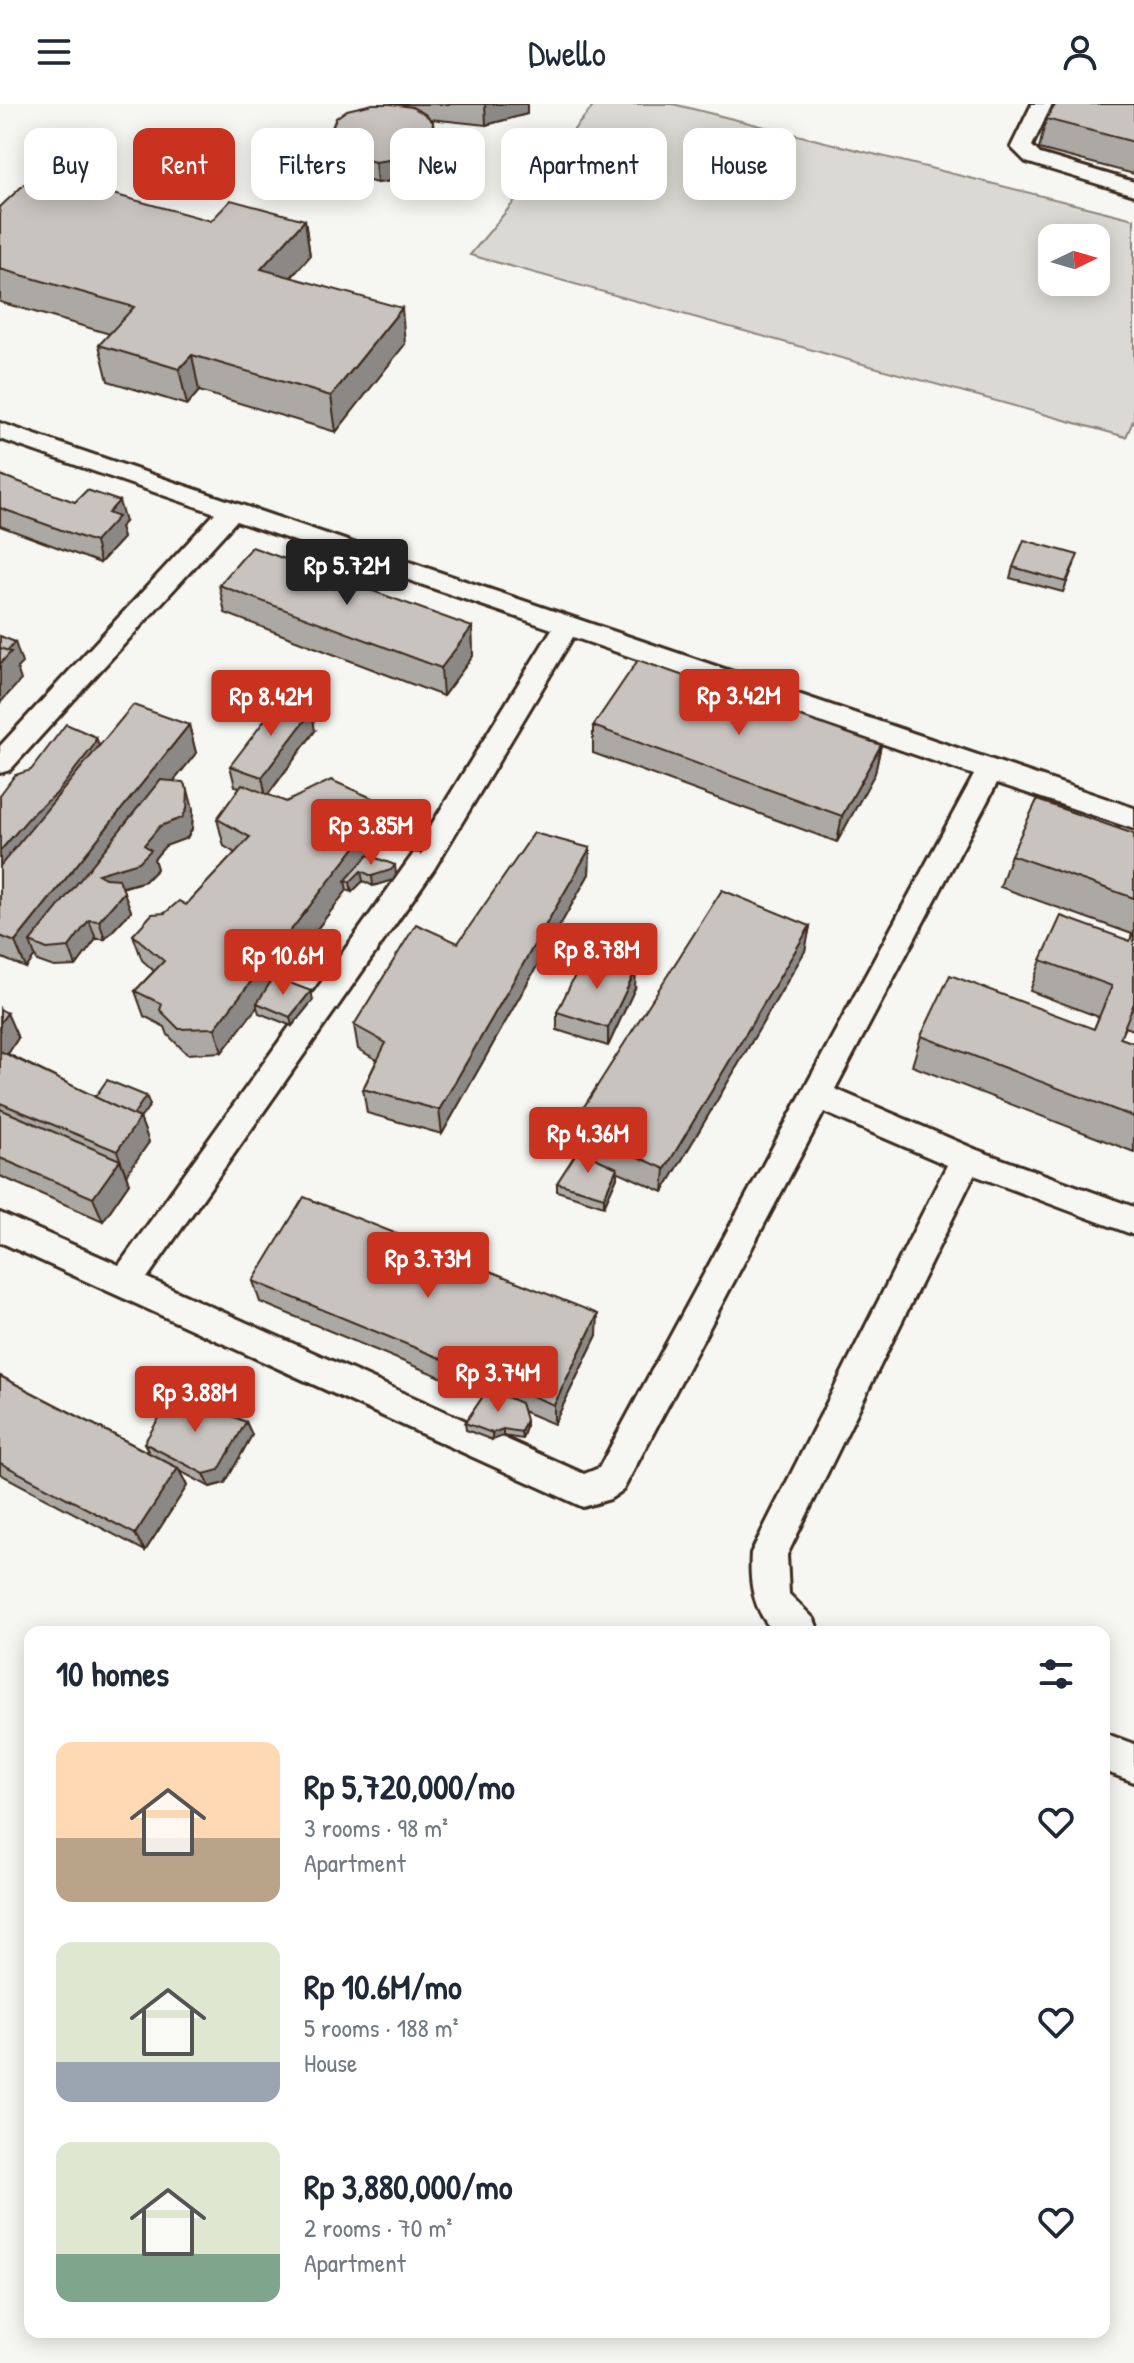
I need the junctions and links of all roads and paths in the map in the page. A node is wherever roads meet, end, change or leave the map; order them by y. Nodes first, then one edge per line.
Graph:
1 (1042, 104) edge
2 (1134, 189) edge
3 (0, 431) edge
4 (231, 511) junction
5 (567, 626) junction
6 (0, 763) edge
7 (990, 771) junction
8 (1134, 819) edge
9 (819, 1096) junction
10 (966, 1159) junction
11 (1134, 1221) edge
12 (0, 1227) edge
13 (124, 1284) junction
14 (795, 1626) edge
15 (1110, 1754) edge
16 (1134, 1763) edge

1 - 2 lane
3 - 4 lane
4 - 5 lane
4 - 6 lane
5 - 7 lane
5 - 13 lane
7 - 8 lane
7 - 9 lane
9 - 10 lane
9 - 13 lane
10 - 11 lane
10 - 14 lane
12 - 13 lane
15 - 16 lane

